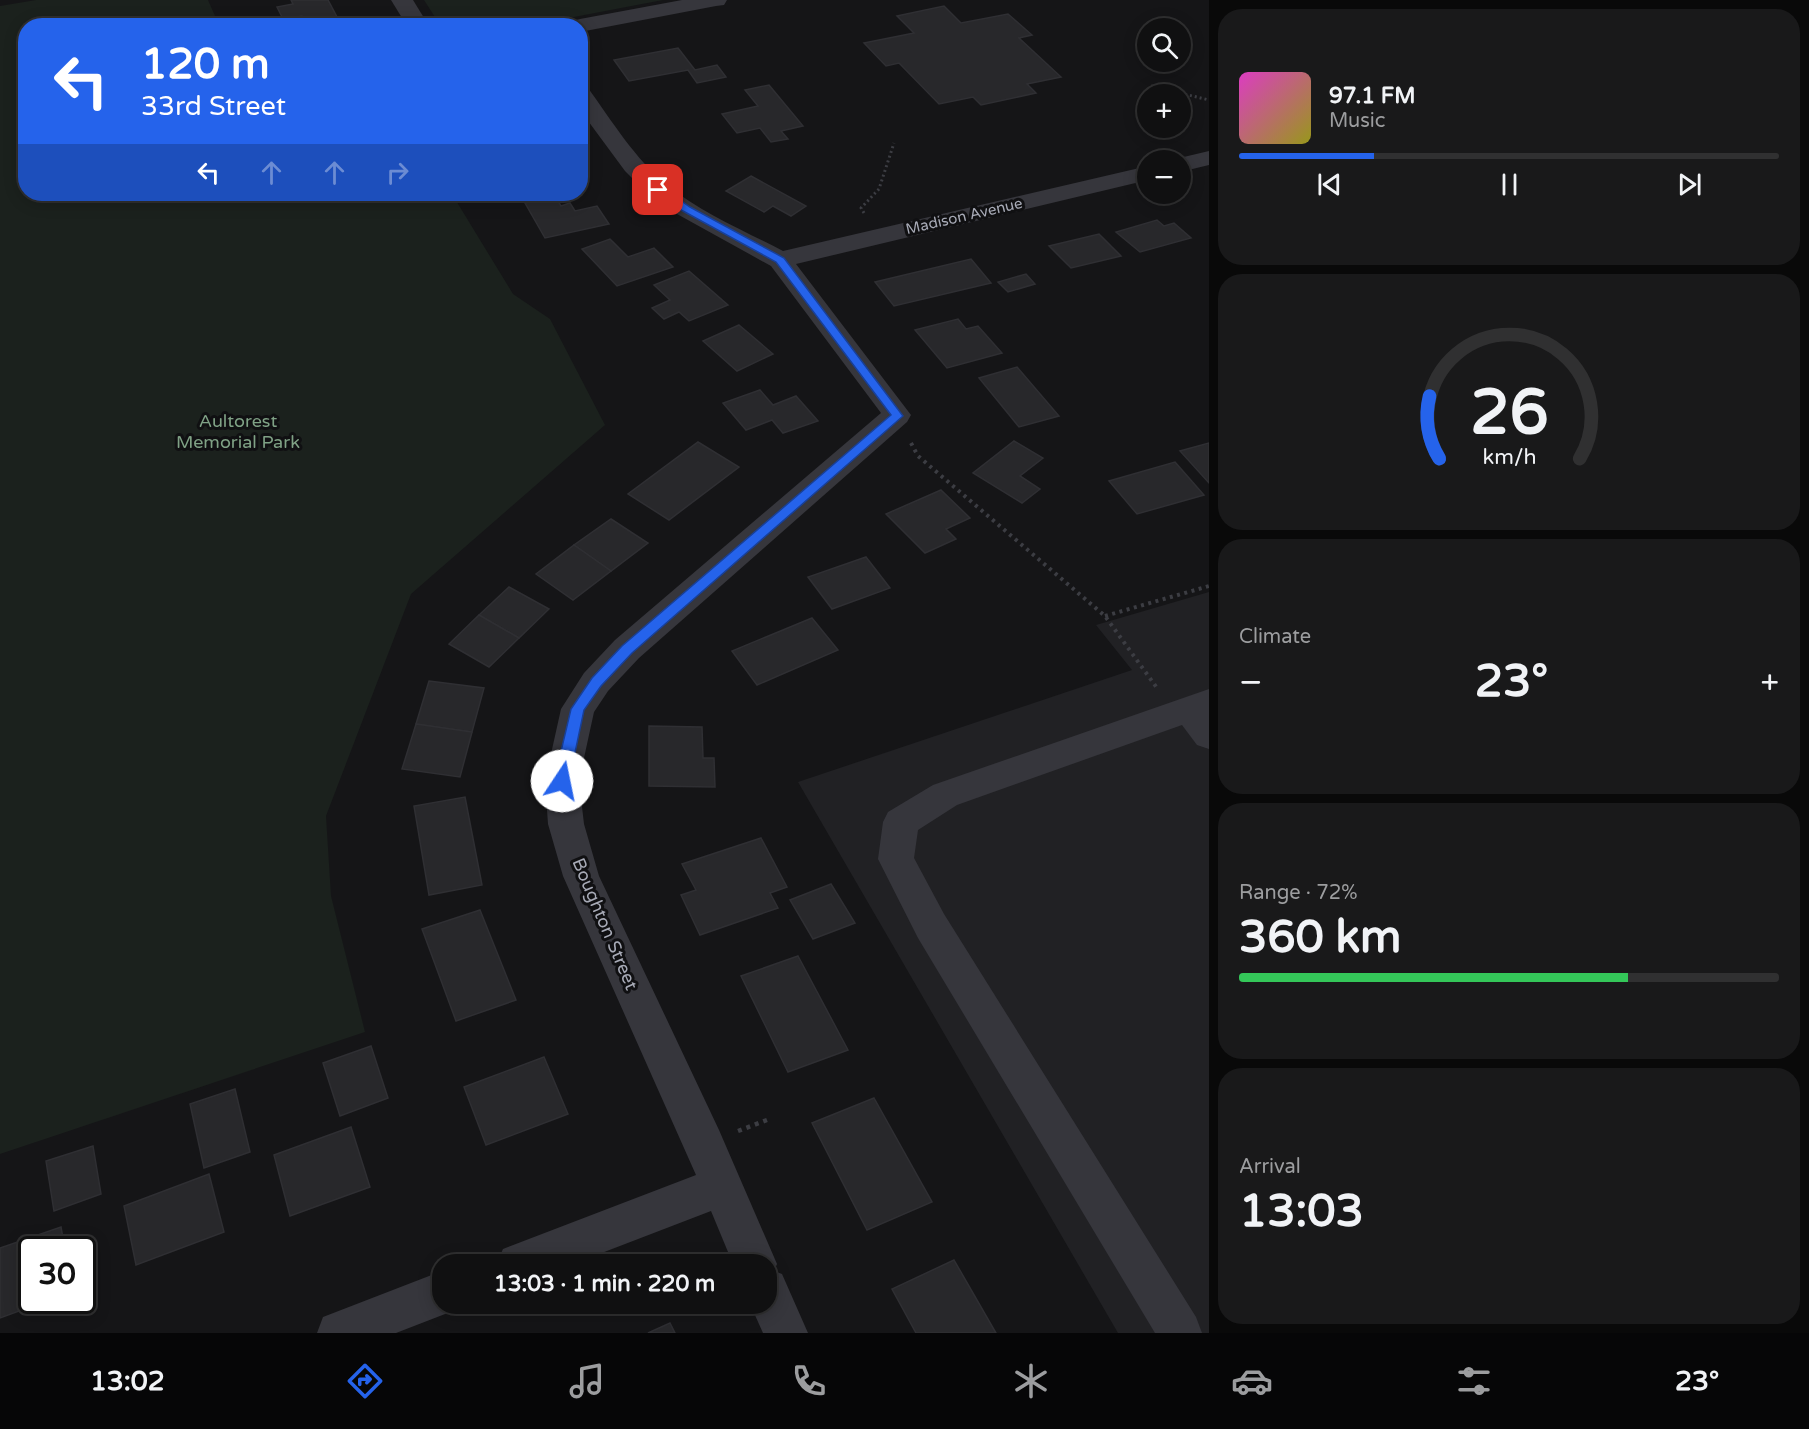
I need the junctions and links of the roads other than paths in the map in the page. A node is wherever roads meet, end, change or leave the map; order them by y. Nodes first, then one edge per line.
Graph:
1 (402, 0) edge
2 (716, 0) edge
3 (413, 18) edge
4 (588, 24) edge
5 (588, 104) edge
6 (1209, 158) edge
7 (1191, 162) edge
8 (1137, 176) edge
9 (780, 260) junction
10 (1202, 716) edge
11 (720, 1187) junction
12 (544, 1254) edge
13 (750, 1254) edge
14 (432, 1297) edge
15 (777, 1314) edge
16 (339, 1333) edge
17 (786, 1333) edge
18 (1180, 1333) edge

1 - 3 street
2 - 4 street
5 - 9 street
6 - 7 street
8 - 9 street, Madison Avenue
9 - 11 street, Boughton Street
10 - 18 street
11 - 12 street
11 - 13 street, Boughton Street
14 - 16 street
15 - 17 street

